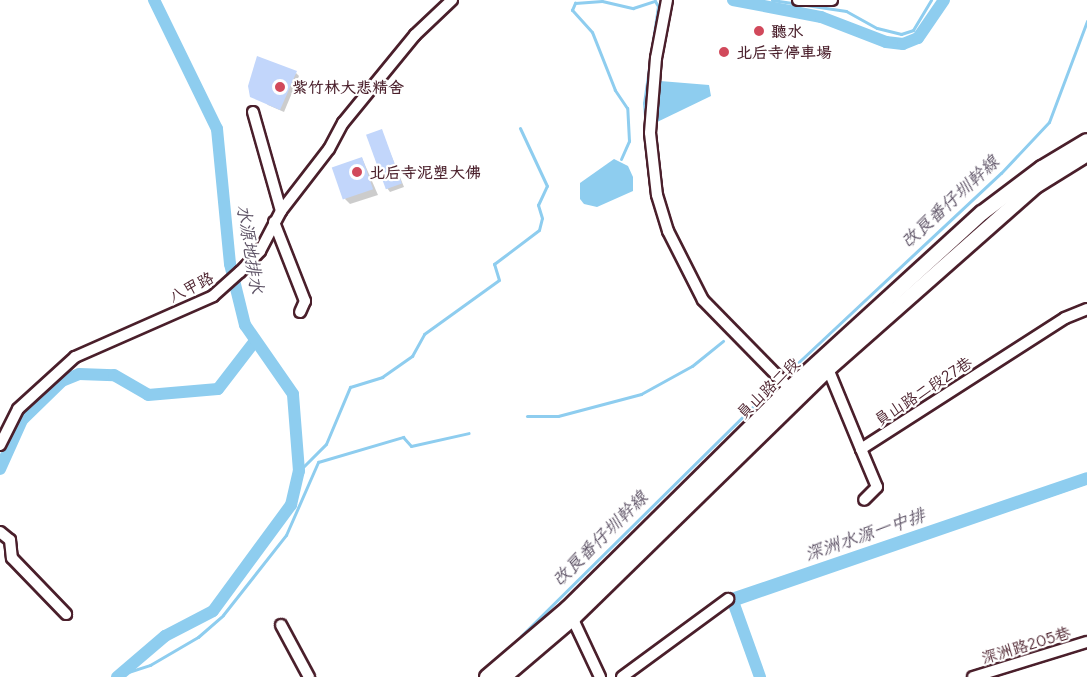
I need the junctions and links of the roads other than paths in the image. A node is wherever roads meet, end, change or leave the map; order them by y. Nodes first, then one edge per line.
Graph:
1 (452, 0) edge
2 (667, 0) edge
3 (798, 0) edge
4 (832, 0) edge
5 (253, 112) dead end
6 (1087, 141) edge
7 (1087, 154) edge
8 (281, 211) junction
9 (274, 222) junction
10 (1087, 309) edge
11 (300, 312) dead end
12 (825, 364) junction
13 (794, 393) junction
14 (0, 445) edge
15 (861, 449) junction
16 (864, 500) dead end
17 (0, 532) edge
18 (728, 599) dead end
19 (570, 613) junction
20 (66, 614) dead end
21 (281, 625) dead end
22 (1087, 642) edge
23 (986, 675) edge
24 (309, 677) edge
25 (487, 677) edge
26 (504, 677) edge
27 (600, 677) edge
28 (622, 677) edge
29 (973, 677) edge

1 - 8 street, 八甲路
2 - 13 street
3 - 4 street
5 - 8 street
6 - 12 main road, 員山路二段
7 - 12 main road, 員山路二段
8 - 9 street, 八甲路
9 - 11 street
9 - 14 street, 八甲路
10 - 15 street, 員山路二段27巷
12 - 13 main road, 員山路二段
12 - 15 street, 員山路二段27巷
13 - 19 main road, 員山路二段
15 - 16 street
17 - 20 street
18 - 28 street
19 - 25 main road, 員山路二段
19 - 26 main road, 員山路二段
19 - 27 street
21 - 24 street
22 - 23 street, 深洲路205巷
23 - 29 street, 深洲路205巷

